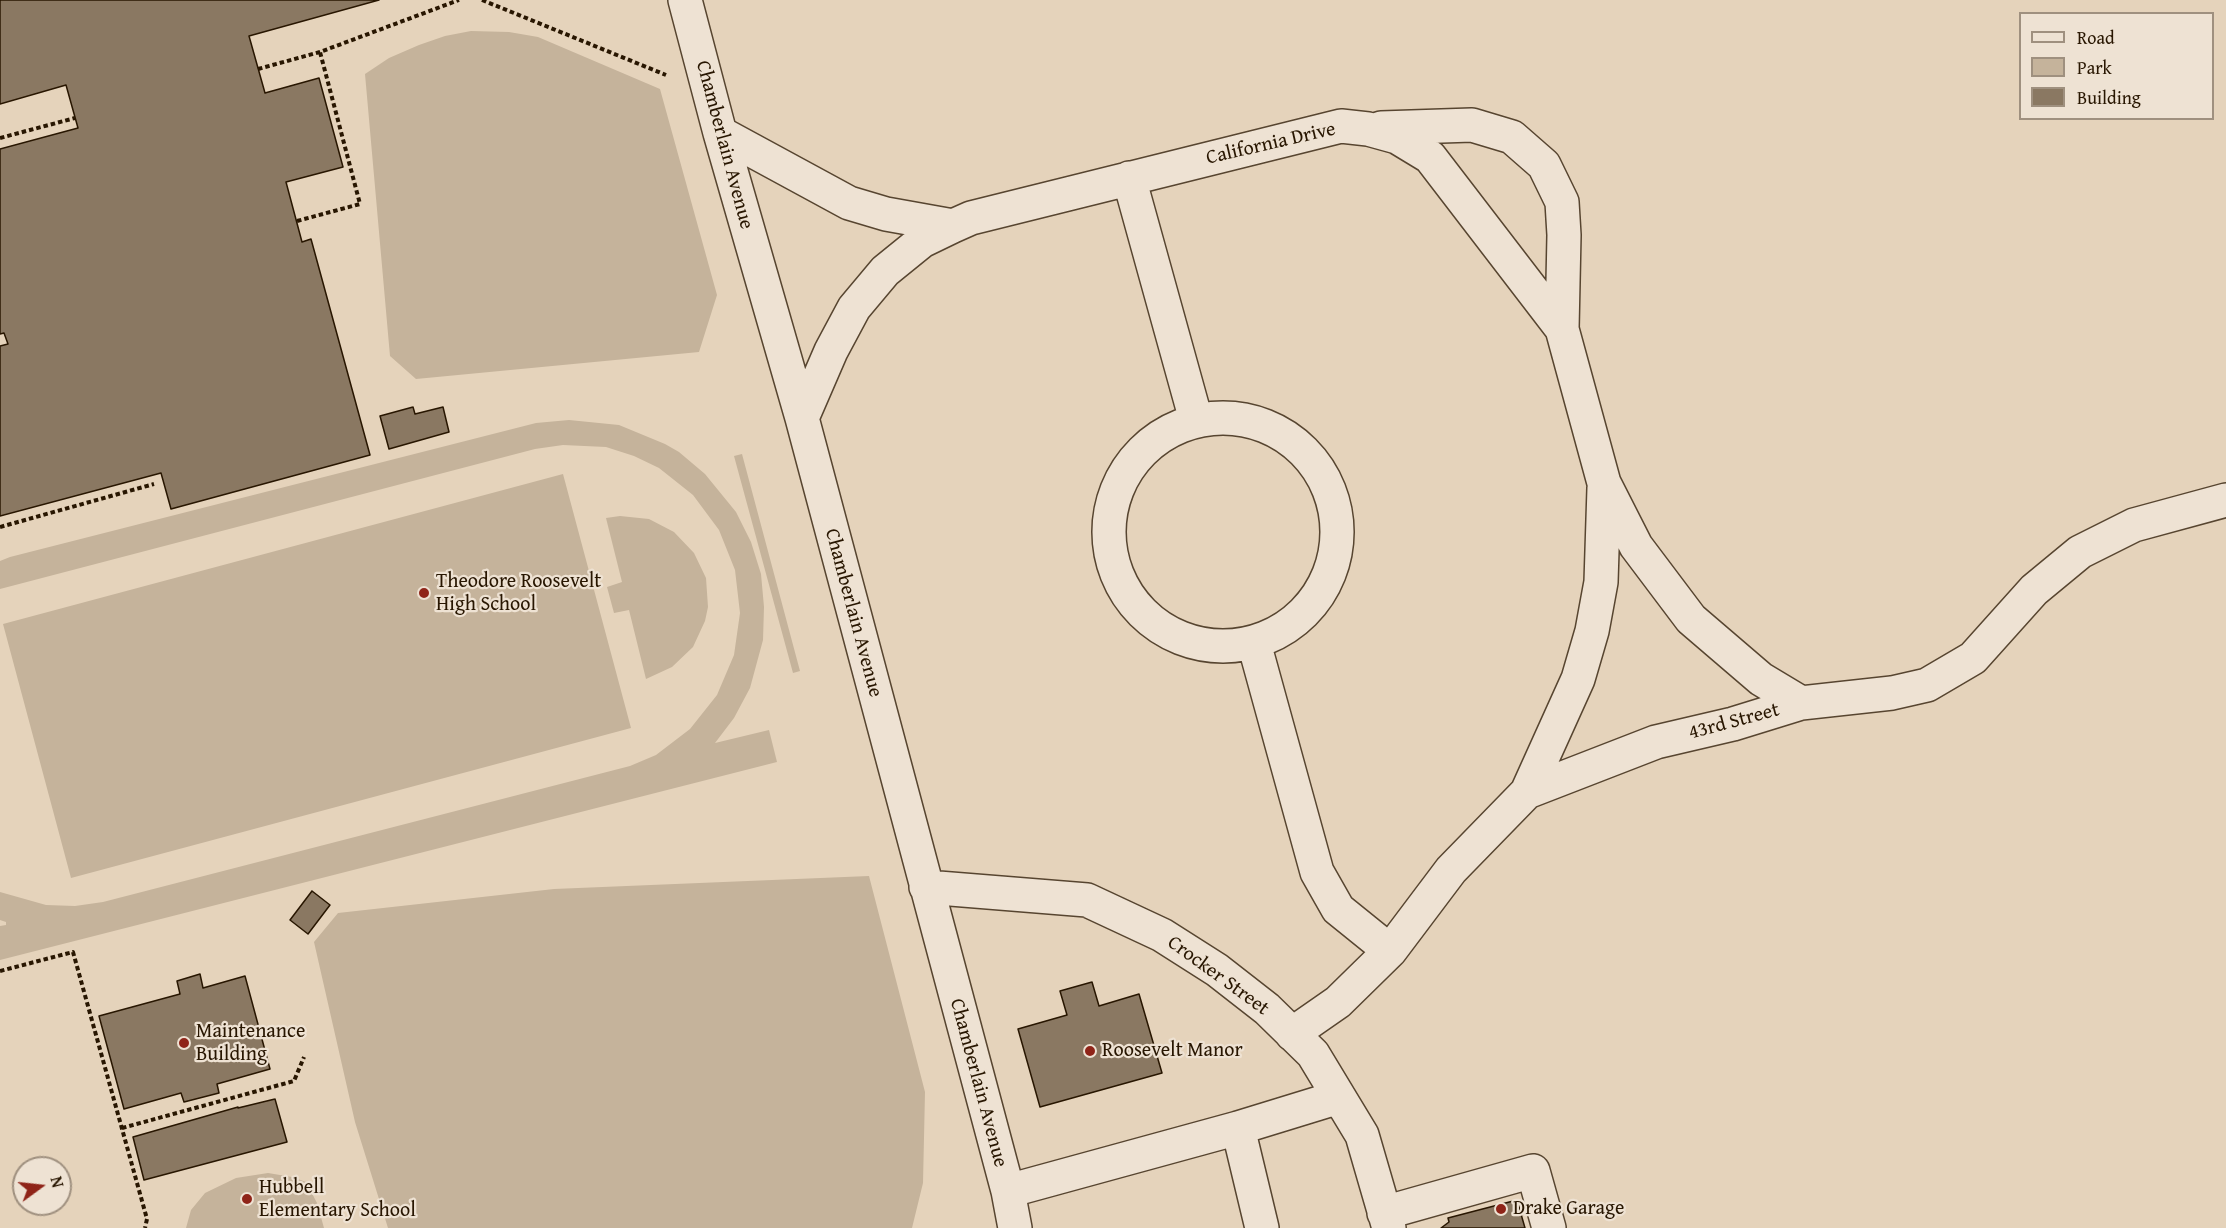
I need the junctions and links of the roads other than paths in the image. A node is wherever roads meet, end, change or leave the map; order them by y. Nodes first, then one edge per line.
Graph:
1 (685, 0) edge
2 (1368, 129) junction
3 (720, 133) junction
4 (1129, 178) junction
5 (953, 226) junction
6 (1562, 329) junction
7 (802, 418) junction
8 (1197, 420) junction
9 (1604, 483) junction
10 (2226, 500) edge
11 (1254, 643) junction
12 (1801, 703) junction
13 (1527, 792) junction
14 (926, 887) junction
15 (1390, 951) junction
16 (1292, 1034) junction
17 (1339, 1097) junction
18 (1238, 1128) junction
19 (1008, 1191) junction
20 (1386, 1221) edge
21 (1016, 1228) edge
22 (1262, 1228) edge
23 (1549, 1228) edge

1 - 3 street, Chamberlain Avenue
2 - 4 street, California Drive
2 - 6 street, California Drive
2 - 6 street
3 - 5 street
3 - 7 street, Chamberlain Avenue
4 - 5 street, California Drive
4 - 8 street
5 - 7 street, California Drive
6 - 9 street, California Drive
7 - 14 street, Chamberlain Avenue
8 - 11 street
8 - 11 street
9 - 12 street, California Drive
9 - 13 street, California Drive
10 - 12 street, 43rd Street
11 - 15 street
12 - 13 street, 43rd Street
13 - 15 street, 43rd Street
14 - 16 street, Crocker Street
14 - 19 street, Chamberlain Avenue
15 - 16 street, 43rd Street
16 - 17 street, Crocker Street
17 - 18 street
17 - 20 street, Crocker Street
18 - 19 street
18 - 22 street
19 - 21 street, Chamberlain Avenue
20 - 23 street

